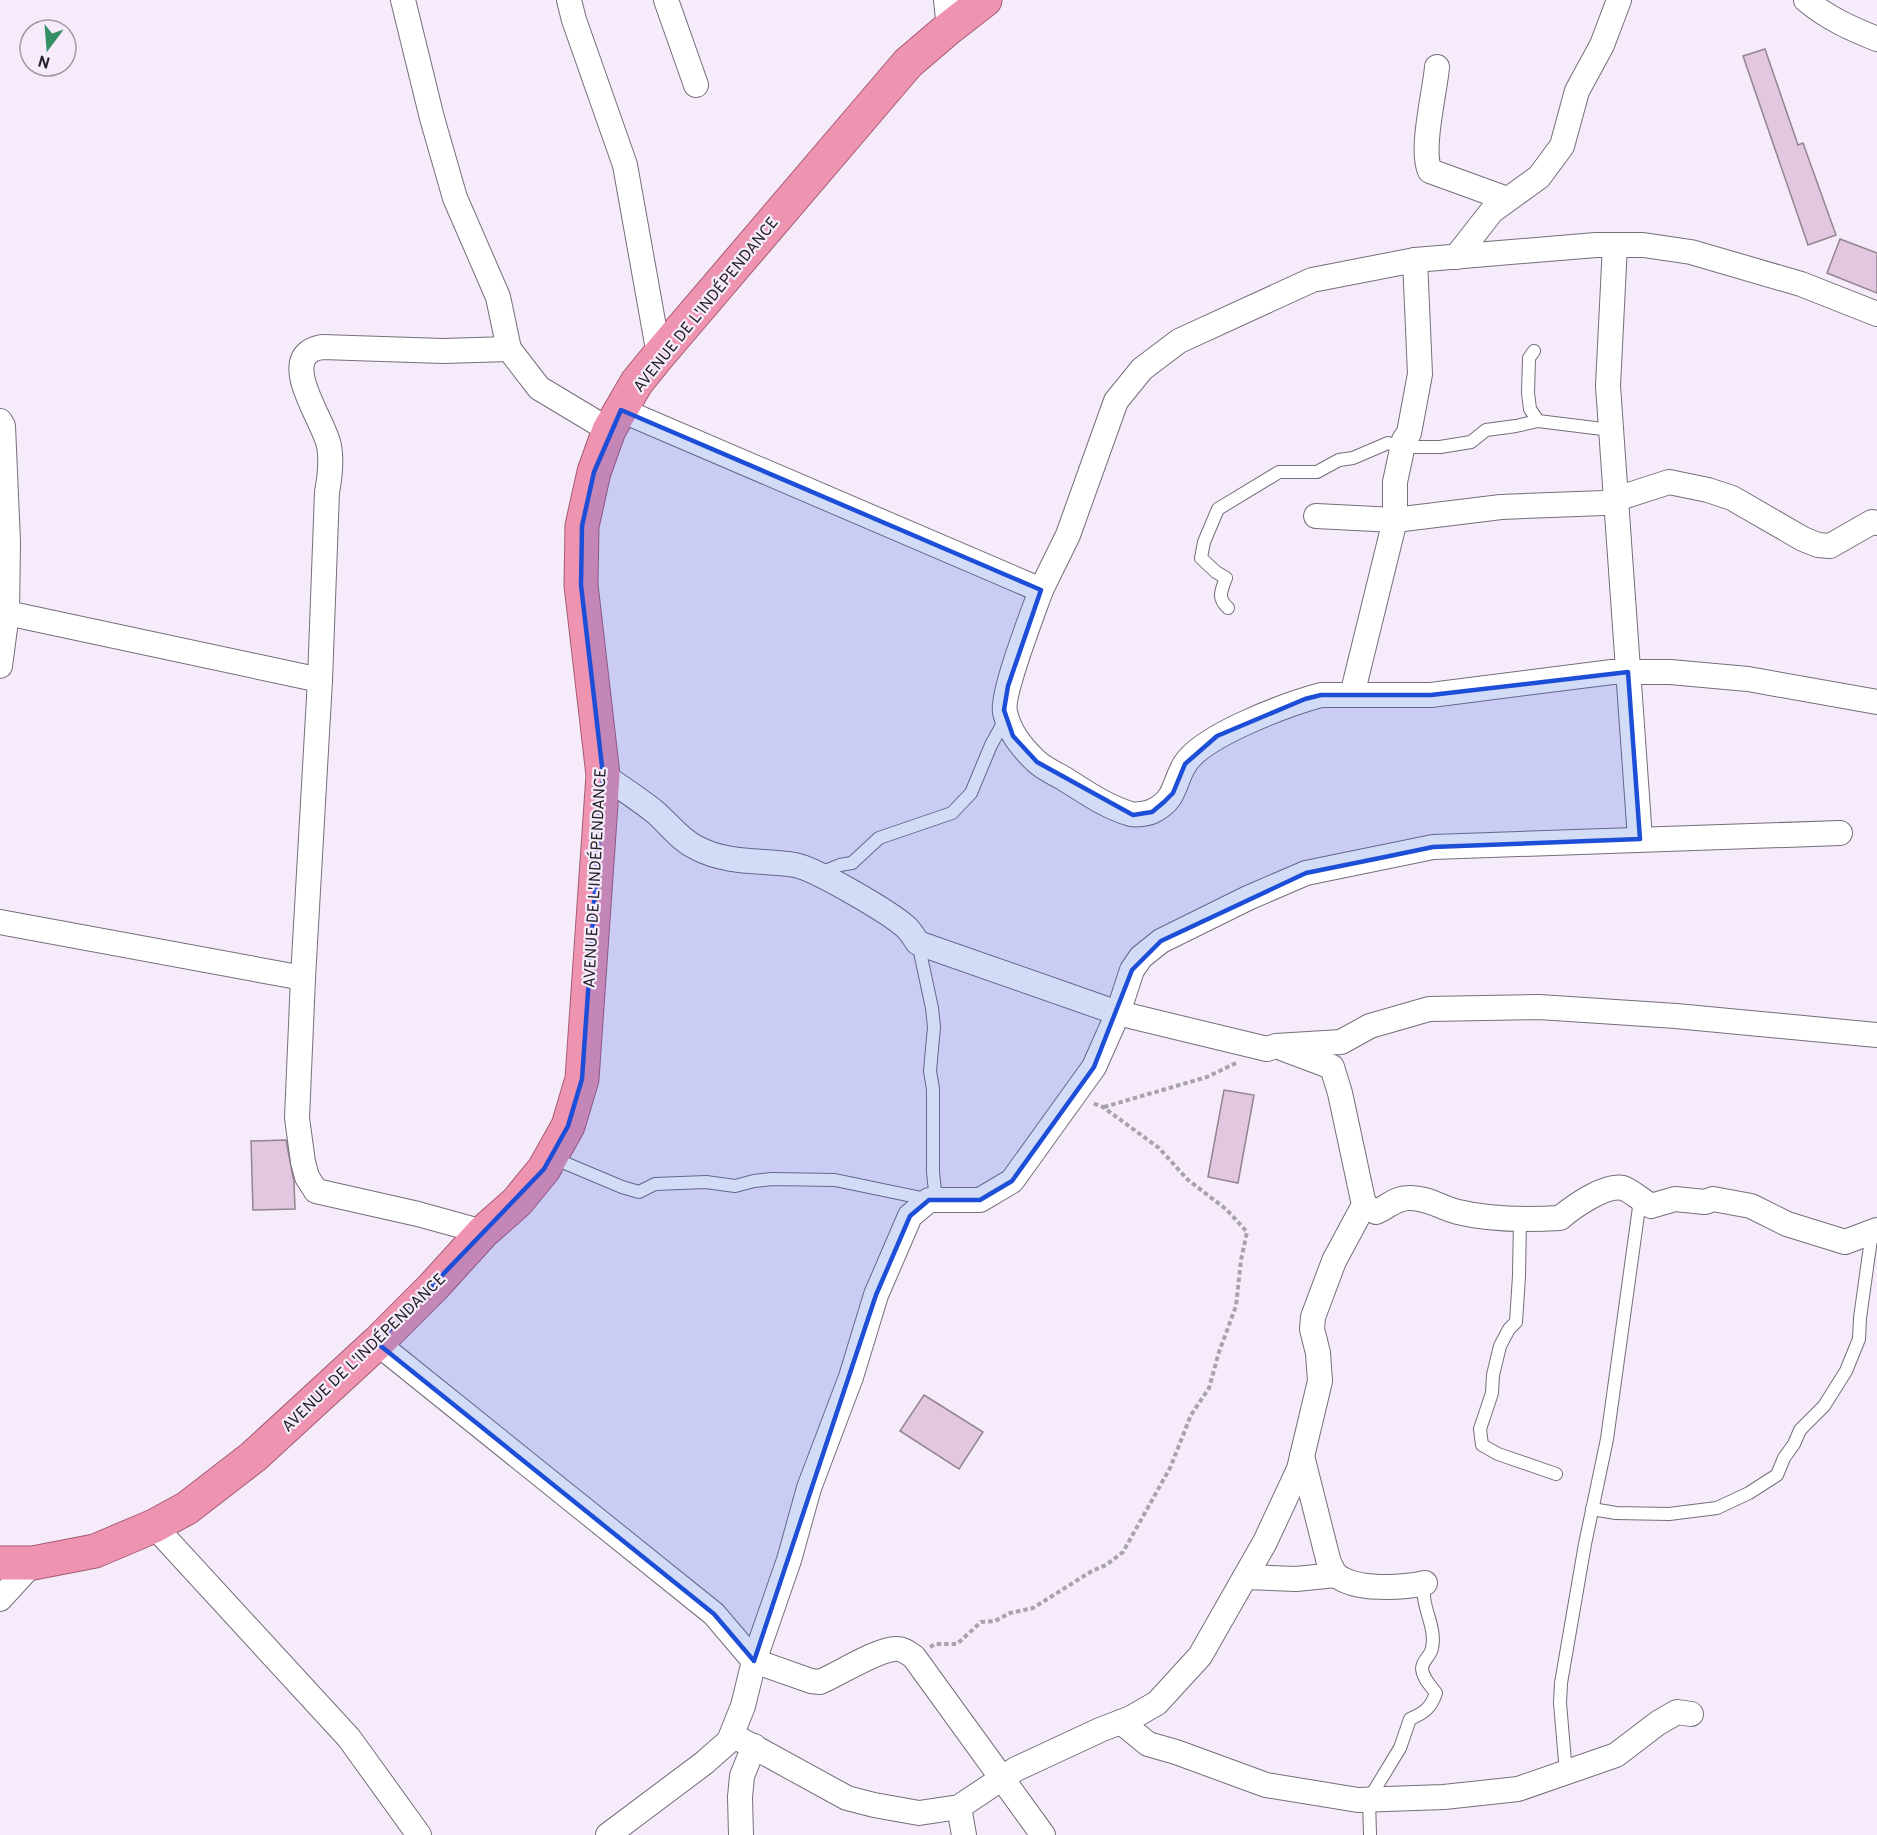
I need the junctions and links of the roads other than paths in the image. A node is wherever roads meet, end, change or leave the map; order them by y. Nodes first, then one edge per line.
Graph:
1 (403, 0) edge
2 (569, 0) edge
3 (666, 0) edge
4 (985, 0) edge
5 (1619, 0) edge
6 (1806, 0) edge
7 (948, 14) edge
8 (1877, 39) edge
9 (1437, 67) dead end
10 (696, 85) dead end
11 (1507, 199) junction
12 (1614, 245) junction
13 (1456, 257) junction
14 (1415, 260) junction
15 (1877, 314) edge
16 (509, 349) junction
17 (1534, 351) dead end
18 (659, 355) junction
19 (615, 420) junction
20 (0, 421) edge
21 (1538, 421) junction
22 (1611, 430) junction
23 (1403, 447) junction
24 (1617, 499) junction
25 (1316, 516) dead end
26 (1395, 520) junction
27 (1877, 523) edge
28 (1041, 591) junction
29 (1228, 608) dead end
30 (7, 613) junction
31 (0, 666) edge
32 (1628, 672) junction
33 (320, 680) junction
34 (1352, 696) junction
35 (1877, 702) edge
36 (1007, 717) junction
37 (603, 775) junction
38 (1840, 833) dead end
39 (1640, 839) junction
40 (819, 874) junction
41 (0, 922) edge
42 (918, 943) junction
43 (303, 978) junction
44 (1118, 1013) junction
45 (1877, 1035) edge
46 (1352, 1036) junction
47 (1272, 1048) junction
48 (1333, 1072) junction
49 (551, 1157) junction
50 (1640, 1200) junction
51 (936, 1201) junction
52 (1364, 1204) junction
53 (1520, 1219) junction
54 (1875, 1231) edge
55 (483, 1232) junction
56 (377, 1343) junction
57 (1302, 1456) junction
58 (1556, 1474) dead end
59 (1592, 1509) junction
60 (154, 1526) junction
61 (0, 1563) edge
62 (33, 1563) junction
63 (1336, 1575) junction
64 (1245, 1577) junction
65 (1425, 1583) joint
66 (0, 1599) edge
67 (754, 1660) junction
68 (1691, 1714) dead end
69 (1121, 1722) junction
70 (732, 1735) junction
71 (754, 1746) junction
72 (1566, 1773) junction
73 (1003, 1779) junction
74 (1370, 1799) junction
75 (959, 1806) junction
76 (419, 1835) edge
77 (608, 1835) edge
78 (741, 1835) edge
79 (964, 1835) edge
80 (1043, 1835) edge
81 (1370, 1835) edge

1 - 16 street
2 - 18 street
3 - 10 street
4 - 7 highway, AVENUE DE L'INDÉPENDANCE
5 - 11 street
6 - 8 street
7 - 18 highway, AVENUE DE L'INDÉPENDANCE
9 - 11 street
11 - 13 street
12 - 13 street
12 - 15 street
12 - 22 street
13 - 14 street
14 - 23 street
14 - 28 street
16 - 19 street
16 - 33 street
17 - 21 lane
18 - 19 highway, AVENUE DE L'INDÉPENDANCE
19 - 28 street
19 - 37 highway, AVENUE DE L'INDÉPENDANCE
20 - 30 street
21 - 22 lane
21 - 23 lane
22 - 24 street
23 - 26 street
23 - 29 lane
24 - 26 street
24 - 27 street
24 - 32 street
25 - 26 street
26 - 34 street
28 - 36 street
30 - 31 street
30 - 33 street
32 - 34 street
32 - 35 street
32 - 39 street
33 - 43 street
34 - 36 street
36 - 40 lane
37 - 40 street
37 - 49 highway, AVENUE DE L'INDÉPENDANCE
38 - 39 street
39 - 44 street
40 - 42 street
41 - 43 street
42 - 44 street
42 - 51 lane
43 - 55 street
44 - 47 street
44 - 51 street
45 - 46 street
46 - 47 street
46 - 48 street
47 - 48 street
48 - 52 street
49 - 51 lane
49 - 55 highway, AVENUE DE L'INDÉPENDANCE
50 - 53 street
50 - 54 street
50 - 59 lane
51 - 67 street
52 - 53 street
52 - 57 street
53 - 58 lane
54 - 59 lane
55 - 56 highway, AVENUE DE L'INDÉPENDANCE
56 - 60 highway, AVENUE DE L'INDÉPENDANCE
56 - 67 street
57 - 63 street
57 - 64 street
59 - 72 lane
60 - 62 highway, AVENUE DE L'INDÉPENDANCE
60 - 76 street
61 - 62 highway, AVENUE DE L'INDÉPENDANCE
62 - 66 street
63 - 64 street
63 - 65 street
64 - 69 street
65 - 74 lane
67 - 70 street
67 - 73 street
68 - 72 street
69 - 73 street
69 - 74 street
70 - 71 street
70 - 77 street
71 - 75 street
71 - 78 street
72 - 74 street
73 - 75 street
73 - 80 street
74 - 81 lane
75 - 79 street

